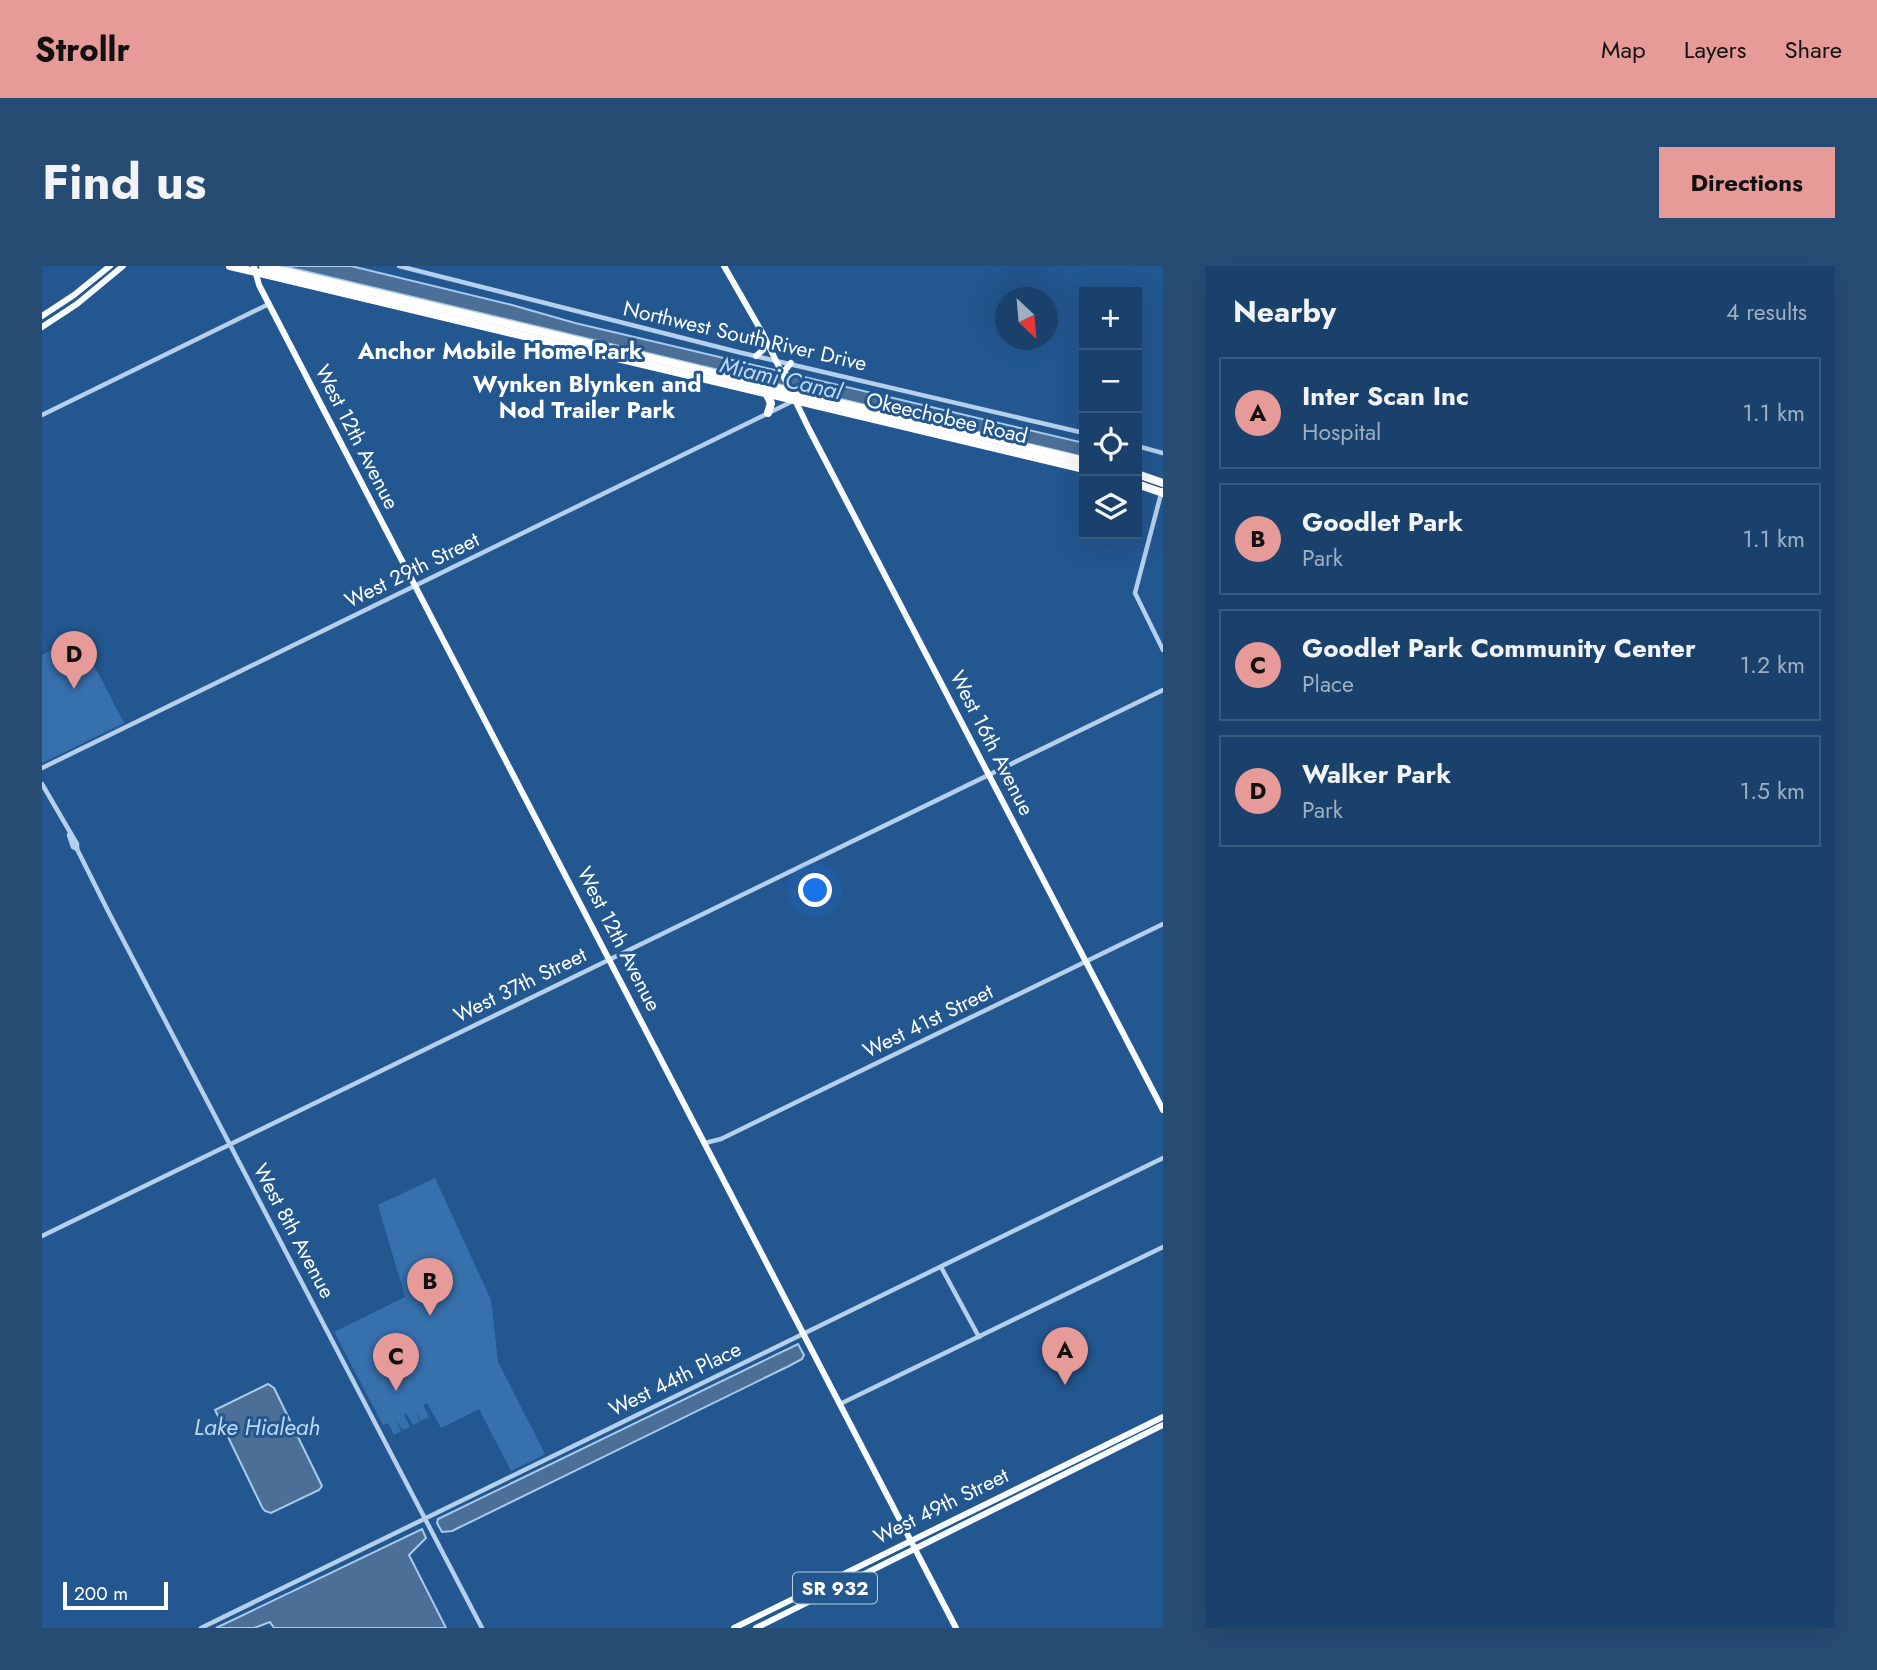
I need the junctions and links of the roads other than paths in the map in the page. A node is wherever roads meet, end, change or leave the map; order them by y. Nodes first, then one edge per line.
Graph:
1 (110, 266) edge
2 (123, 266) edge
3 (230, 266) edge
4 (399, 266) edge
5 (724, 266) edge
6 (257, 268) edge
7 (372, 299) junction
8 (408, 300) junction
9 (270, 304) junction
10 (390, 304) junction
11 (374, 312) dead end
12 (42, 316) edge
13 (42, 327) edge
14 (766, 340) junction
15 (756, 356) junction
16 (775, 360) junction
17 (785, 368) junction
18 (766, 393) junction
19 (792, 393) junction
20 (768, 413) junction
21 (42, 415) edge
22 (1079, 432) edge
23 (1142, 447) edge
24 (1163, 453) edge
25 (1079, 460) edge
26 (1079, 468) edge
27 (1140, 476) edge
28 (1142, 485) edge
29 (1163, 489) edge
30 (414, 585) junction
31 (1163, 650) edge
32 (1163, 690) edge
33 (42, 768) edge
34 (989, 775) junction
35 (42, 784) edge
36 (1163, 924) edge
37 (610, 958) junction
38 (1086, 961) junction
39 (1163, 1110) edge
40 (705, 1143) junction
41 (230, 1144) junction
42 (1163, 1158) edge
43 (42, 1236) edge
44 (1163, 1247) edge
45 (941, 1267) junction
46 (804, 1333) junction
47 (979, 1337) junction
48 (840, 1404) junction
49 (1163, 1417) edge
50 (1163, 1426) edge
51 (1082, 1456) junction
52 (1044, 1475) junction
53 (1053, 1479) junction
54 (1019, 1496) junction
55 (425, 1518) junction
56 (913, 1544) junction
57 (837, 1577) junction
58 (817, 1597) junction
59 (201, 1628) edge
60 (482, 1628) edge
61 (734, 1628) edge
62 (756, 1628) edge
63 (956, 1628) edge

1 - 12 main road
2 - 13 main road
3 - 6 highway, Okeechobee Road
4 - 15 street, Northwest South River Drive
5 - 14 main road, West 16th Avenue
6 - 7 highway, Okeechobee Road
6 - 8 highway, Okeechobee Road
6 - 9 main road, West 12th Avenue
7 - 10 highway, Okeechobee Road
7 - 11 highway
8 - 10 highway
8 - 19 highway, Okeechobee Road
9 - 21 street
9 - 30 main road, West 12th Avenue
10 - 18 highway, Okeechobee Road
14 - 15 main road
14 - 16 main road, West 16th Avenue
15 - 16 street, Northwest South River Drive
16 - 17 main road, West 16th Avenue
16 - 17 street, Northwest South River Drive
17 - 19 main road, West 16th Avenue
17 - 22 street, Northwest South River Drive
18 - 19 highway, Okeechobee Road
18 - 20 highway
19 - 20 street, West 29th Street
19 - 25 highway, Okeechobee Road
19 - 26 highway, Okeechobee Road
19 - 34 main road, West 16th Avenue
20 - 30 street, West 29th Street
23 - 24 street
27 - 29 highway
28 - 29 highway
29 - 31 street
30 - 33 street, West 29th Street
30 - 37 main road, West 12th Avenue
32 - 34 street, West 37th Street
34 - 37 street, West 37th Street
34 - 38 main road, West 16th Avenue
35 - 41 street, West 8th Avenue
36 - 38 street, West 41st Street
37 - 40 main road, West 12th Avenue
37 - 41 street, West 37th Street
38 - 39 main road, West 16th Avenue
38 - 40 street, West 41st Street
40 - 46 main road, West 12th Avenue
41 - 43 street, West 37th Street
41 - 55 street, West 8th Avenue
42 - 45 street, West 44th Place
44 - 47 street
45 - 46 street, West 44th Place
45 - 47 street
46 - 48 main road, West 12th Avenue
46 - 55 street, West 44th Place
47 - 48 street
48 - 56 main road, West 12th Avenue
49 - 51 main road, West 49th Street / SR 932
50 - 53 main road, West 49th Street / SR 932
51 - 52 main road, West 49th Street / SR 932
51 - 53 main road
52 - 54 main road
52 - 56 main road, West 49th Street / SR 932
53 - 54 main road, West 49th Street / SR 932
54 - 56 main road, West 49th Street / SR 932
55 - 59 street, West 44th Place
55 - 60 street, West 8th Avenue
56 - 57 main road, West 49th Street / SR 932
56 - 58 main road, West 49th Street / SR 932
56 - 63 main road, West 12th Avenue
57 - 58 main road
57 - 61 main road, West 49th Street / SR 932
58 - 62 main road, West 49th Street / SR 932

